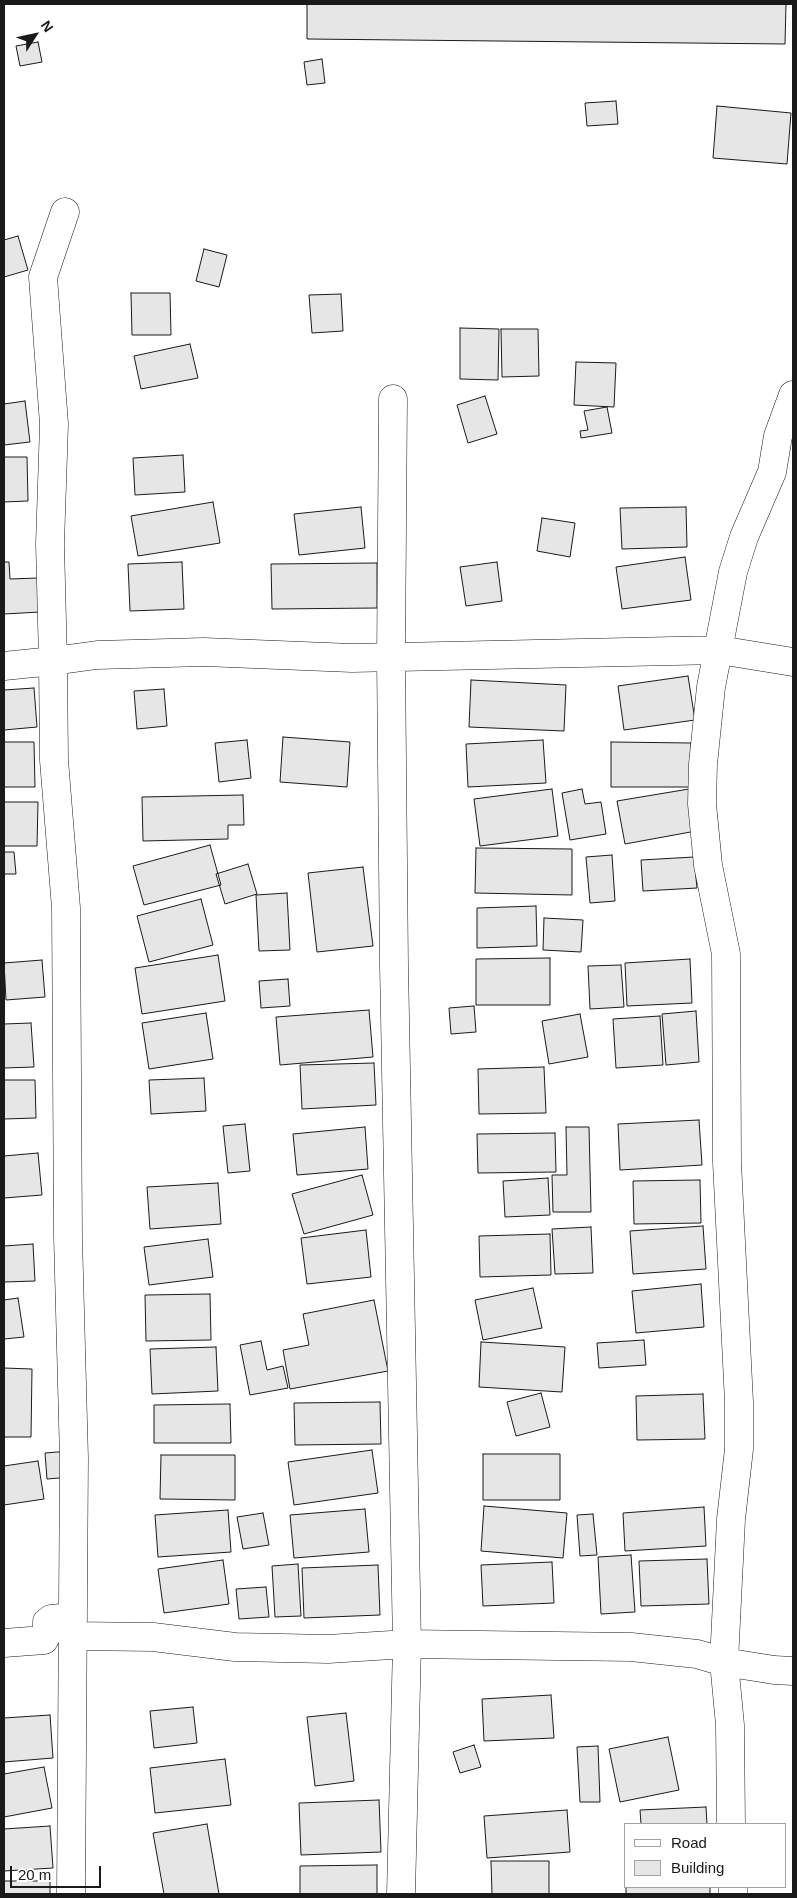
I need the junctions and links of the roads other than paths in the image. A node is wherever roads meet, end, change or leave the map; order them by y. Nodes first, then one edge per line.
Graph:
1 (65, 212) dead end
2 (793, 395) edge
3 (393, 399) dead end
4 (719, 650) junction
5 (391, 658) junction
6 (53, 661) junction
7 (793, 662) edge
8 (4, 666) edge
9 (73, 1626) junction
10 (4, 1643) edge
11 (407, 1644) junction
12 (724, 1662) junction
13 (793, 1671) edge
14 (731, 1823) edge
15 (71, 1894) edge
16 (401, 1894) edge

1 - 6 street
2 - 4 street
3 - 5 street
4 - 5 street
4 - 7 street
4 - 12 street
5 - 6 street
5 - 11 street
6 - 8 street
6 - 9 street
9 - 10 street
9 - 11 street
9 - 15 street
11 - 12 street
11 - 16 street
12 - 13 street
12 - 14 street

